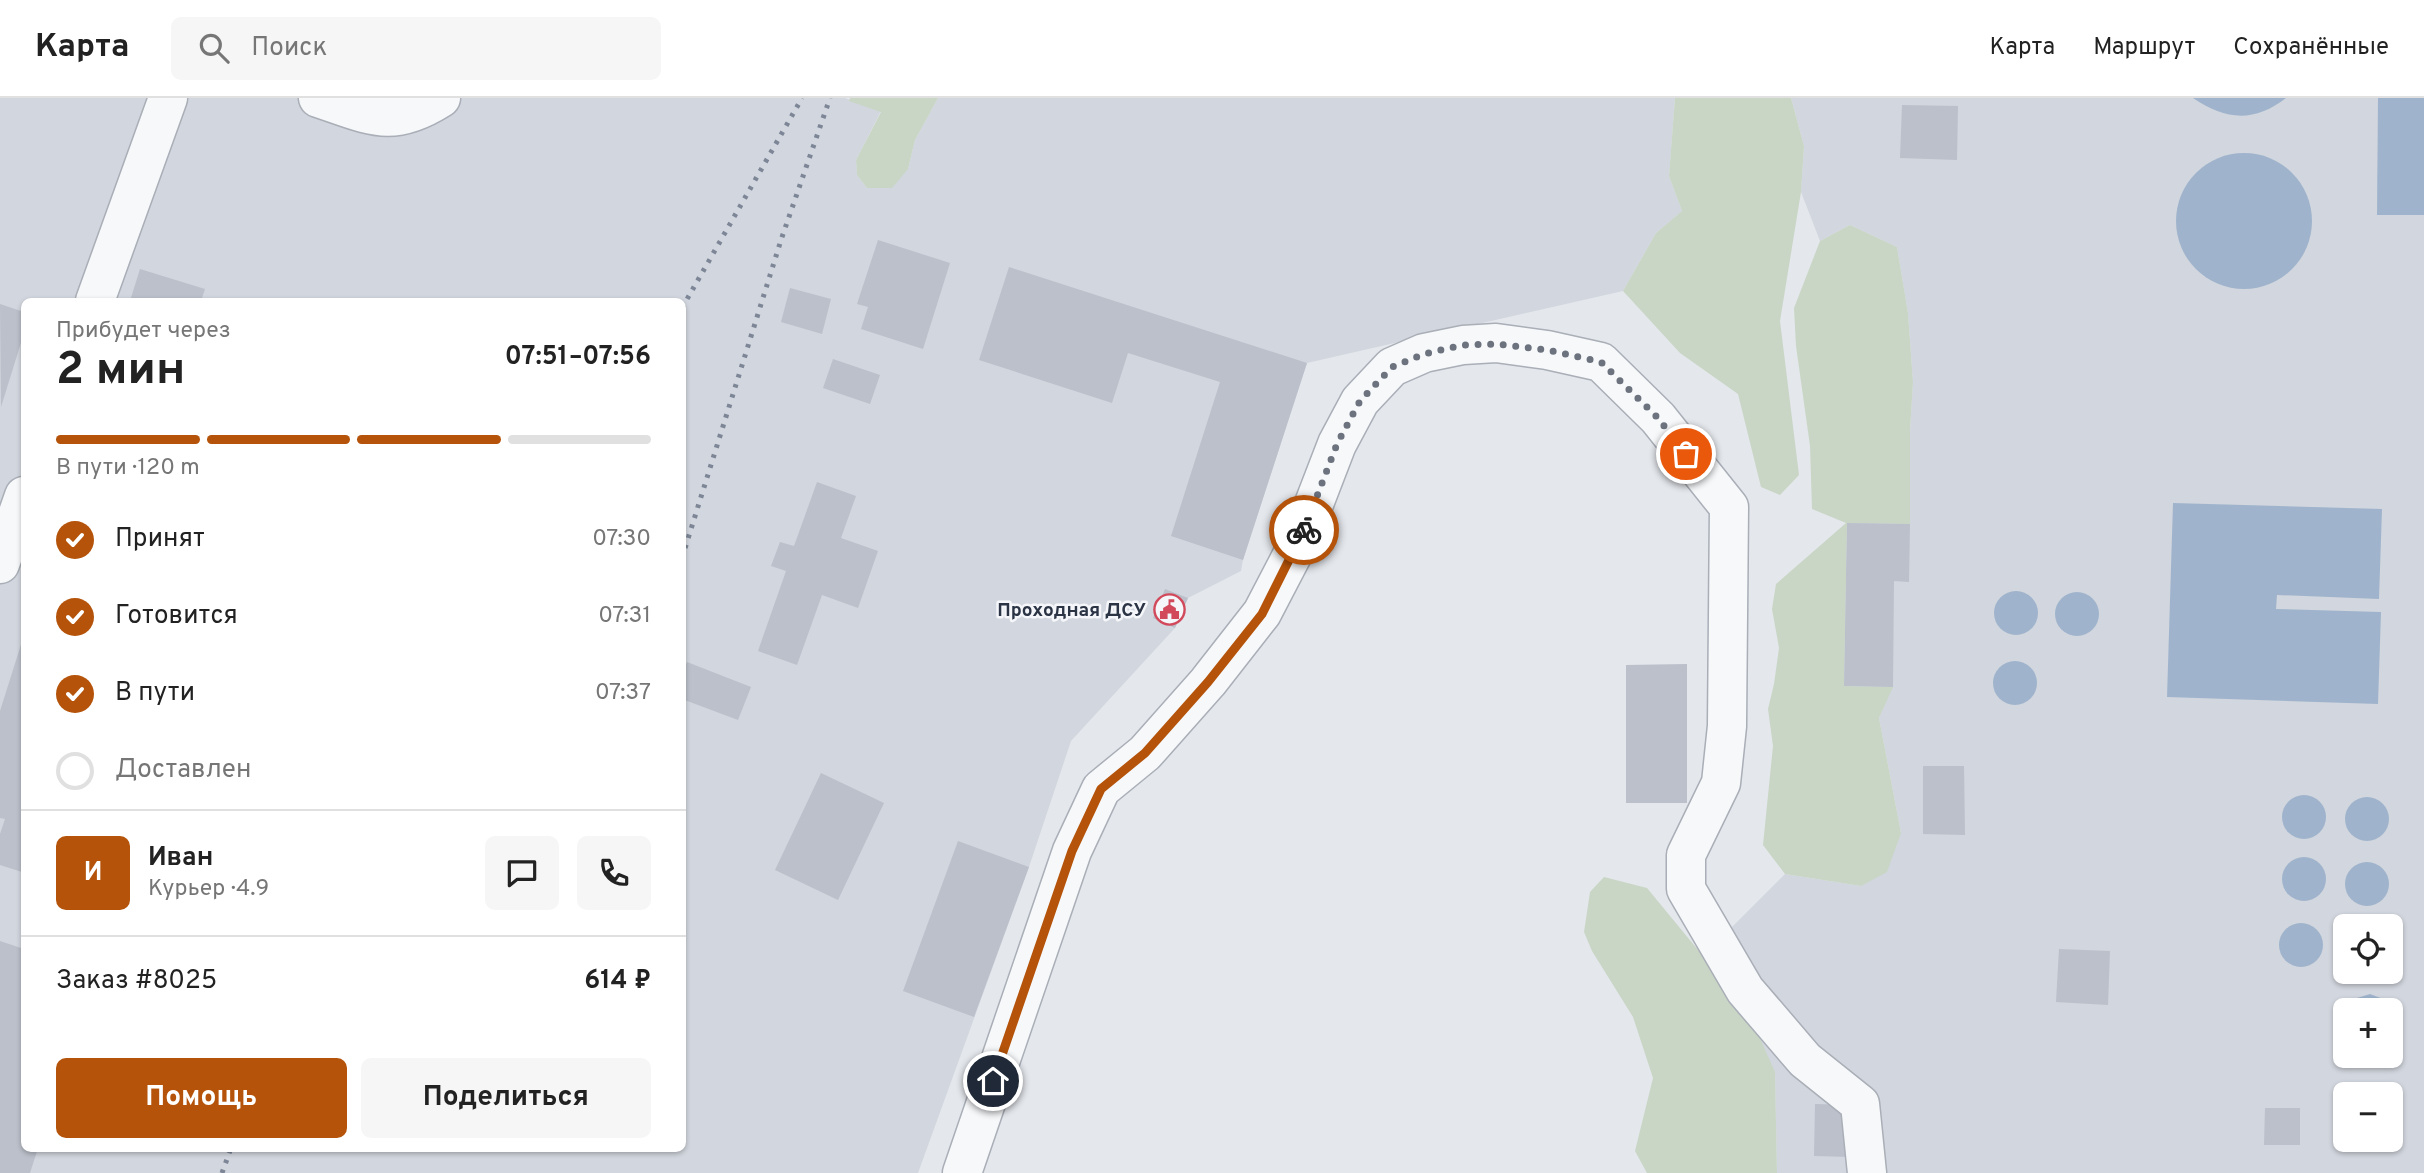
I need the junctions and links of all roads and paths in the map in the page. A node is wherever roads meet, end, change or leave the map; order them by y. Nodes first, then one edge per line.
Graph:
1 (168, 98) edge
2 (318, 98) edge
3 (441, 98) edge
4 (96, 298) edge
5 (21, 504) edge
6 (0, 564) edge
7 (962, 1173) edge
8 (1867, 1173) edge

1 - 4 lane
2 - 3 lane
5 - 6 lane
7 - 8 lane

